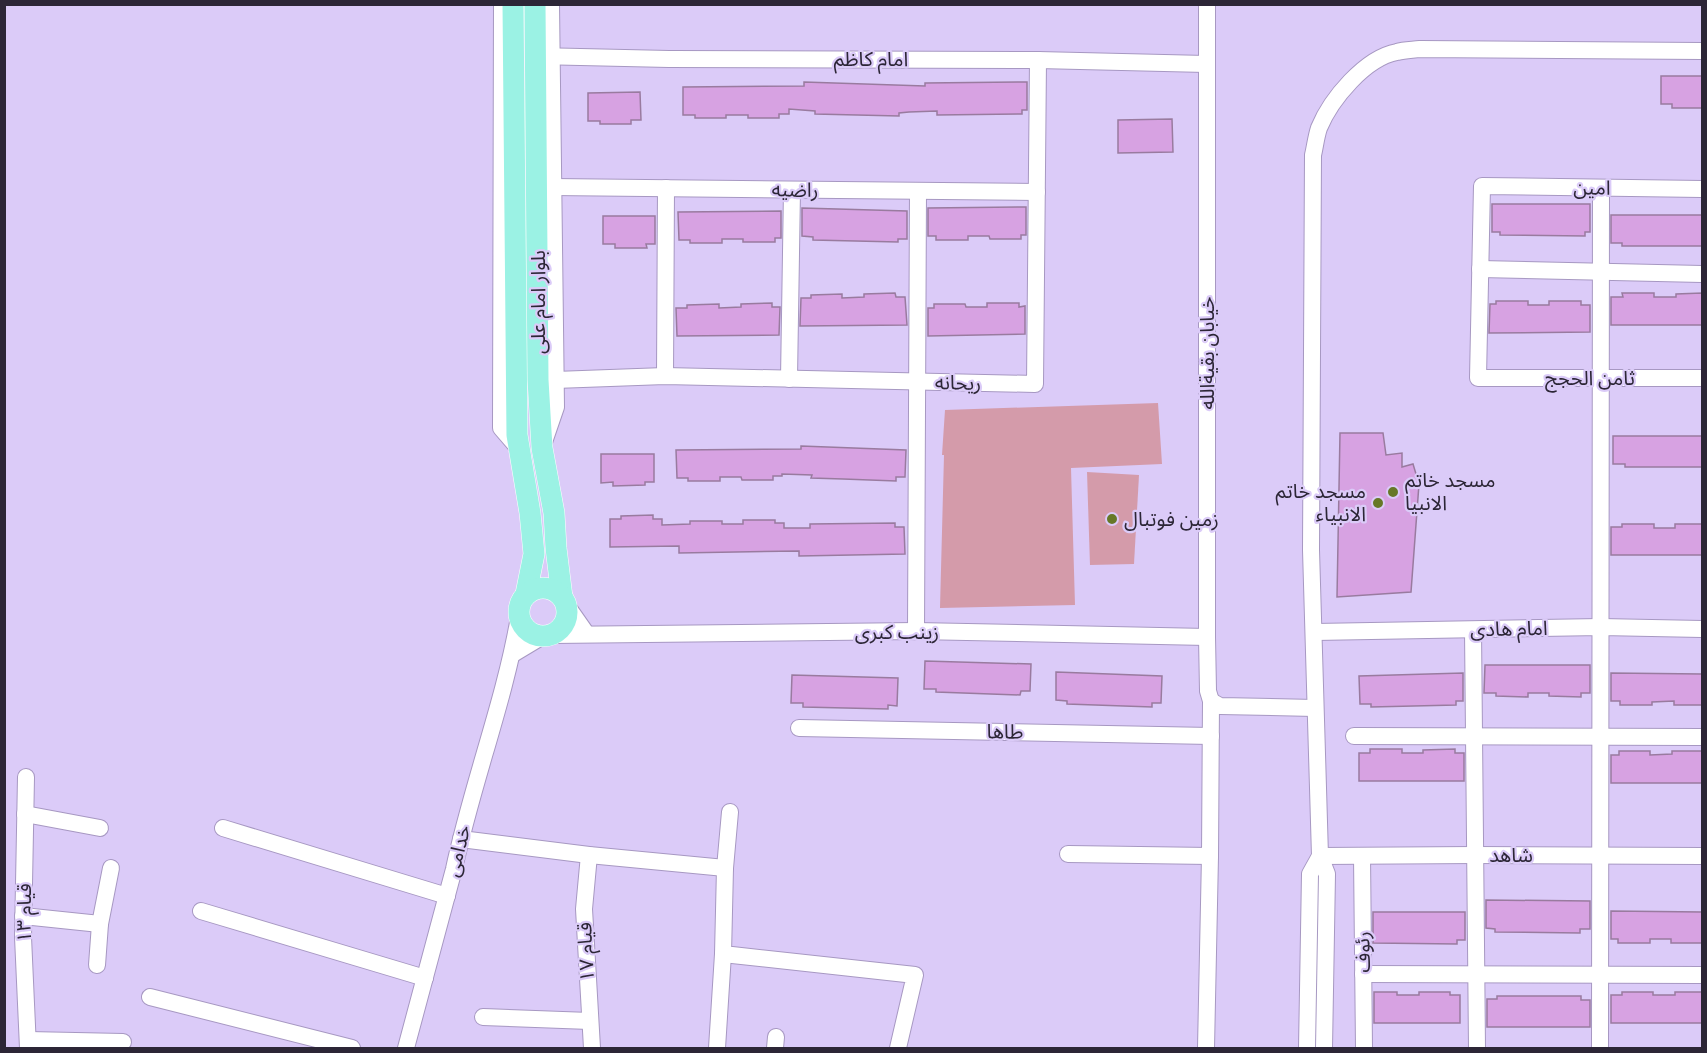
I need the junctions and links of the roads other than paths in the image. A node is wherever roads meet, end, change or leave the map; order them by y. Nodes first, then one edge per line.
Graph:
1 (502, 4) edge
2 (513, 4) edge
3 (535, 4) edge
4 (551, 4) edge
5 (1207, 4) edge
6 (1702, 51) edge
7 (544, 56) junction
8 (1038, 60) junction
9 (507, 64) junction
10 (1206, 64) junction
11 (552, 187) junction
12 (1601, 188) junction
13 (666, 189) junction
14 (1702, 189) edge
15 (792, 190) junction
16 (918, 191) junction
17 (1037, 192) junction
18 (1480, 269) junction
19 (1602, 272) junction
20 (1702, 273) edge
21 (665, 376) junction
22 (1603, 378) junction
23 (1702, 378) edge
24 (789, 379) junction
25 (555, 380) junction
26 (916, 382) junction
27 (542, 448) junction
28 (519, 449) junction
29 (526, 594) junction
30 (564, 600) junction
31 (519, 617) junction
32 (1601, 627) junction
33 (1702, 629) edge
34 (1473, 630) junction
35 (916, 632) junction
36 (1315, 632) junction
37 (586, 633) junction
38 (548, 635) junction
39 (1207, 637) junction
40 (513, 654) junction
41 (1211, 701) junction
42 (1315, 708) junction
43 (799, 728) dead end
44 (1475, 735) junction
45 (1211, 736) junction
46 (1354, 736) dead end
47 (1599, 736) junction
48 (1702, 738) edge
49 (26, 777) dead end
50 (730, 812) dead end
51 (25, 814) junction
52 (100, 828) dead end
53 (223, 828) dead end
54 (461, 839) junction
55 (1068, 854) dead end
56 (589, 855) junction
57 (1476, 855) junction
58 (1599, 855) junction
59 (1210, 856) junction
60 (1320, 856) junction
61 (1362, 856) junction
62 (1702, 856) edge
63 (111, 868) dead end
64 (725, 868) junction
65 (447, 896) junction
66 (201, 911) dead end
67 (23, 916) junction
68 (100, 924) junction
69 (723, 954) junction
70 (97, 965) dead end
71 (1364, 974) junction
72 (1478, 974) junction
73 (1599, 975) junction
74 (1702, 975) edge
75 (425, 978) junction
76 (150, 997) dead end
77 (483, 1017) dead end
78 (590, 1021) junction
79 (123, 1042) dead end
80 (28, 1044) edge
81 (352, 1048) edge
82 (406, 1048) edge
83 (592, 1048) edge
84 (717, 1048) edge
85 (898, 1048) edge
86 (1206, 1048) edge
87 (1307, 1048) edge
88 (1324, 1048) edge
89 (1364, 1048) edge
90 (1477, 1048) edge
91 (1600, 1048) edge

1 - 9 street
2 - 9 main road, بلوار امام علی
3 - 7 main road, بلوار امام علی
4 - 7 street
5 - 10 street, خیابان بقیةالله
6 - 36 street
7 - 8 street, امام کاظم
7 - 11 street
7 - 27 main road, بلوار امام علی
8 - 10 street, امام کاظم
8 - 17 street, ریحانه
9 - 28 main road, بلوار امام علی
10 - 39 street, خیابان بقیةالله
11 - 13 street, راضیه
11 - 25 street
12 - 14 street, امین
12 - 18 street, امین
12 - 19 street
13 - 15 street, راضیه
13 - 21 street
15 - 16 street, راضیه
15 - 24 street
16 - 17 street, راضیه
16 - 26 street
17 - 26 street, ریحانه
18 - 19 street
18 - 22 street, ثامن الحجج
19 - 20 street
19 - 22 street
21 - 24 street, ریحانه
21 - 25 street, ریحانه
22 - 23 street, ثامن الحجج
22 - 32 street
24 - 26 street, ریحانه
25 - 27 street
26 - 35 street
27 - 28 main road
27 - 30 main road, بلوار امام علی
28 - 29 main road, بلوار امام علی
29 - 30 main road
29 - 31 main road
30 - 37 street
30 - 38 main road
31 - 38 main road
31 - 40 street, خدامی
32 - 33 street, امام هادی
32 - 34 street, امام هادی
32 - 47 street
34 - 36 street, امام هادی
34 - 44 street
35 - 37 street, زینب کبری
35 - 39 street, زینب کبری
36 - 42 street
37 - 38 street, زینب کبری
38 - 40 street
39 - 41 street, خیابان بقیةالله
40 - 54 street, خدامی
41 - 42 street
41 - 45 street, خیابان بقیةالله
42 - 60 street
43 - 45 street, طاها
44 - 46 street
44 - 47 street
44 - 57 street
45 - 59 street, خیابان بقیةالله
47 - 48 street
47 - 58 street
49 - 51 street, قیام ۱۳
50 - 64 street
51 - 52 street
51 - 67 street, قیام ۱۳
53 - 65 street
54 - 56 street
54 - 65 street, خدامی
55 - 59 street
56 - 64 street
56 - 78 street, قیام ۱۷
57 - 58 street, شاهد
57 - 61 street, شاهد
57 - 72 street
58 - 62 street, شاهد
58 - 73 street
59 - 86 street, خیابان بقیةالله
60 - 61 street, شاهد
60 - 87 street
60 - 88 street
61 - 71 street, رئوف
63 - 68 street
64 - 69 street
65 - 75 street, خدامی
66 - 75 street
67 - 68 street
67 - 80 street, قیام ۱۳
68 - 70 street
69 - 84 street
69 - 85 street
71 - 72 street
71 - 89 street, رئوف
72 - 73 street
72 - 90 street
73 - 74 street
73 - 91 street
75 - 82 street, خدامی
76 - 81 street
77 - 78 street
78 - 83 street, قیام ۱۷
79 - 80 street

